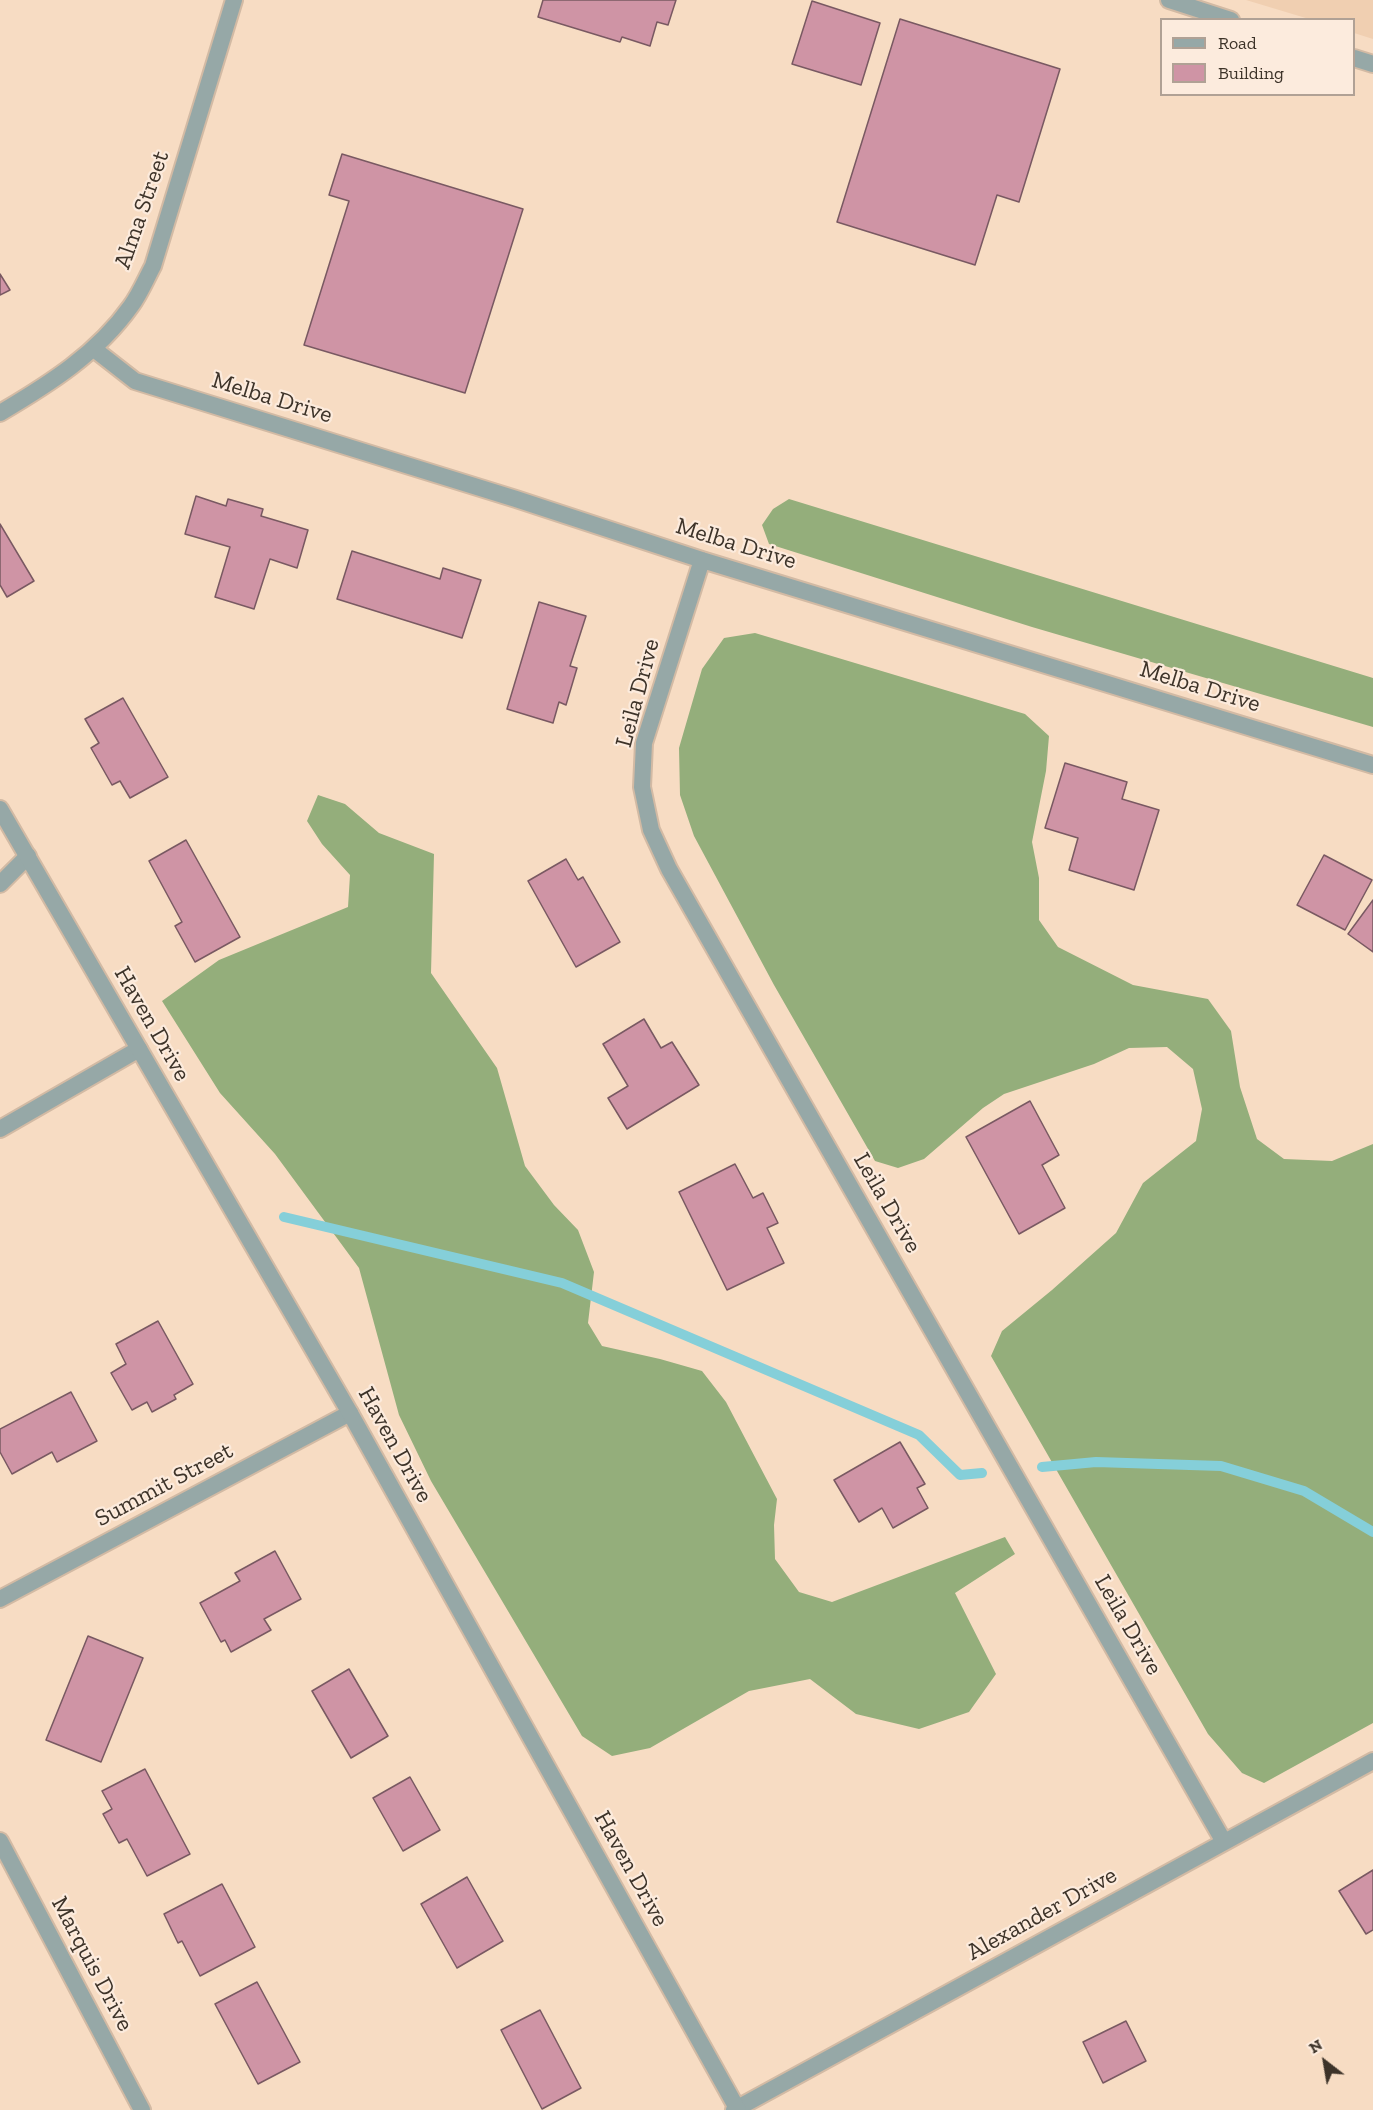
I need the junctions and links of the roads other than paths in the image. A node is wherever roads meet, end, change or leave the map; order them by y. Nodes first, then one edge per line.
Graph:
1 (234, 0) edge
2 (1169, 0) edge
3 (1225, 18) edge
4 (1355, 59) edge
5 (1373, 64) edge
6 (94, 349) junction
7 (0, 413) edge
8 (702, 560) junction
9 (1373, 765) edge
10 (0, 809) edge
11 (28, 856) junction
12 (0, 884) edge
13 (139, 1049) junction
14 (0, 1129) edge
15 (350, 1413) junction
16 (0, 1599) edge
17 (1373, 1761) edge
18 (0, 1841) edge
19 (1224, 1842) junction
20 (142, 2110) edge
21 (736, 2110) edge

1 - 6 street, Alma Street
2 - 3 street
4 - 5 street
6 - 7 street, Alma Street
6 - 8 street, Melba Drive
8 - 9 street, Melba Drive
8 - 19 street, Leila Drive
10 - 11 street, Haven Drive
11 - 12 street
11 - 13 street, Haven Drive
13 - 14 street
13 - 15 street, Haven Drive
15 - 16 street, Summit Street
15 - 21 street, Haven Drive
17 - 19 street, Alexander Drive
18 - 20 street, Marquis Drive
19 - 21 street, Alexander Drive

